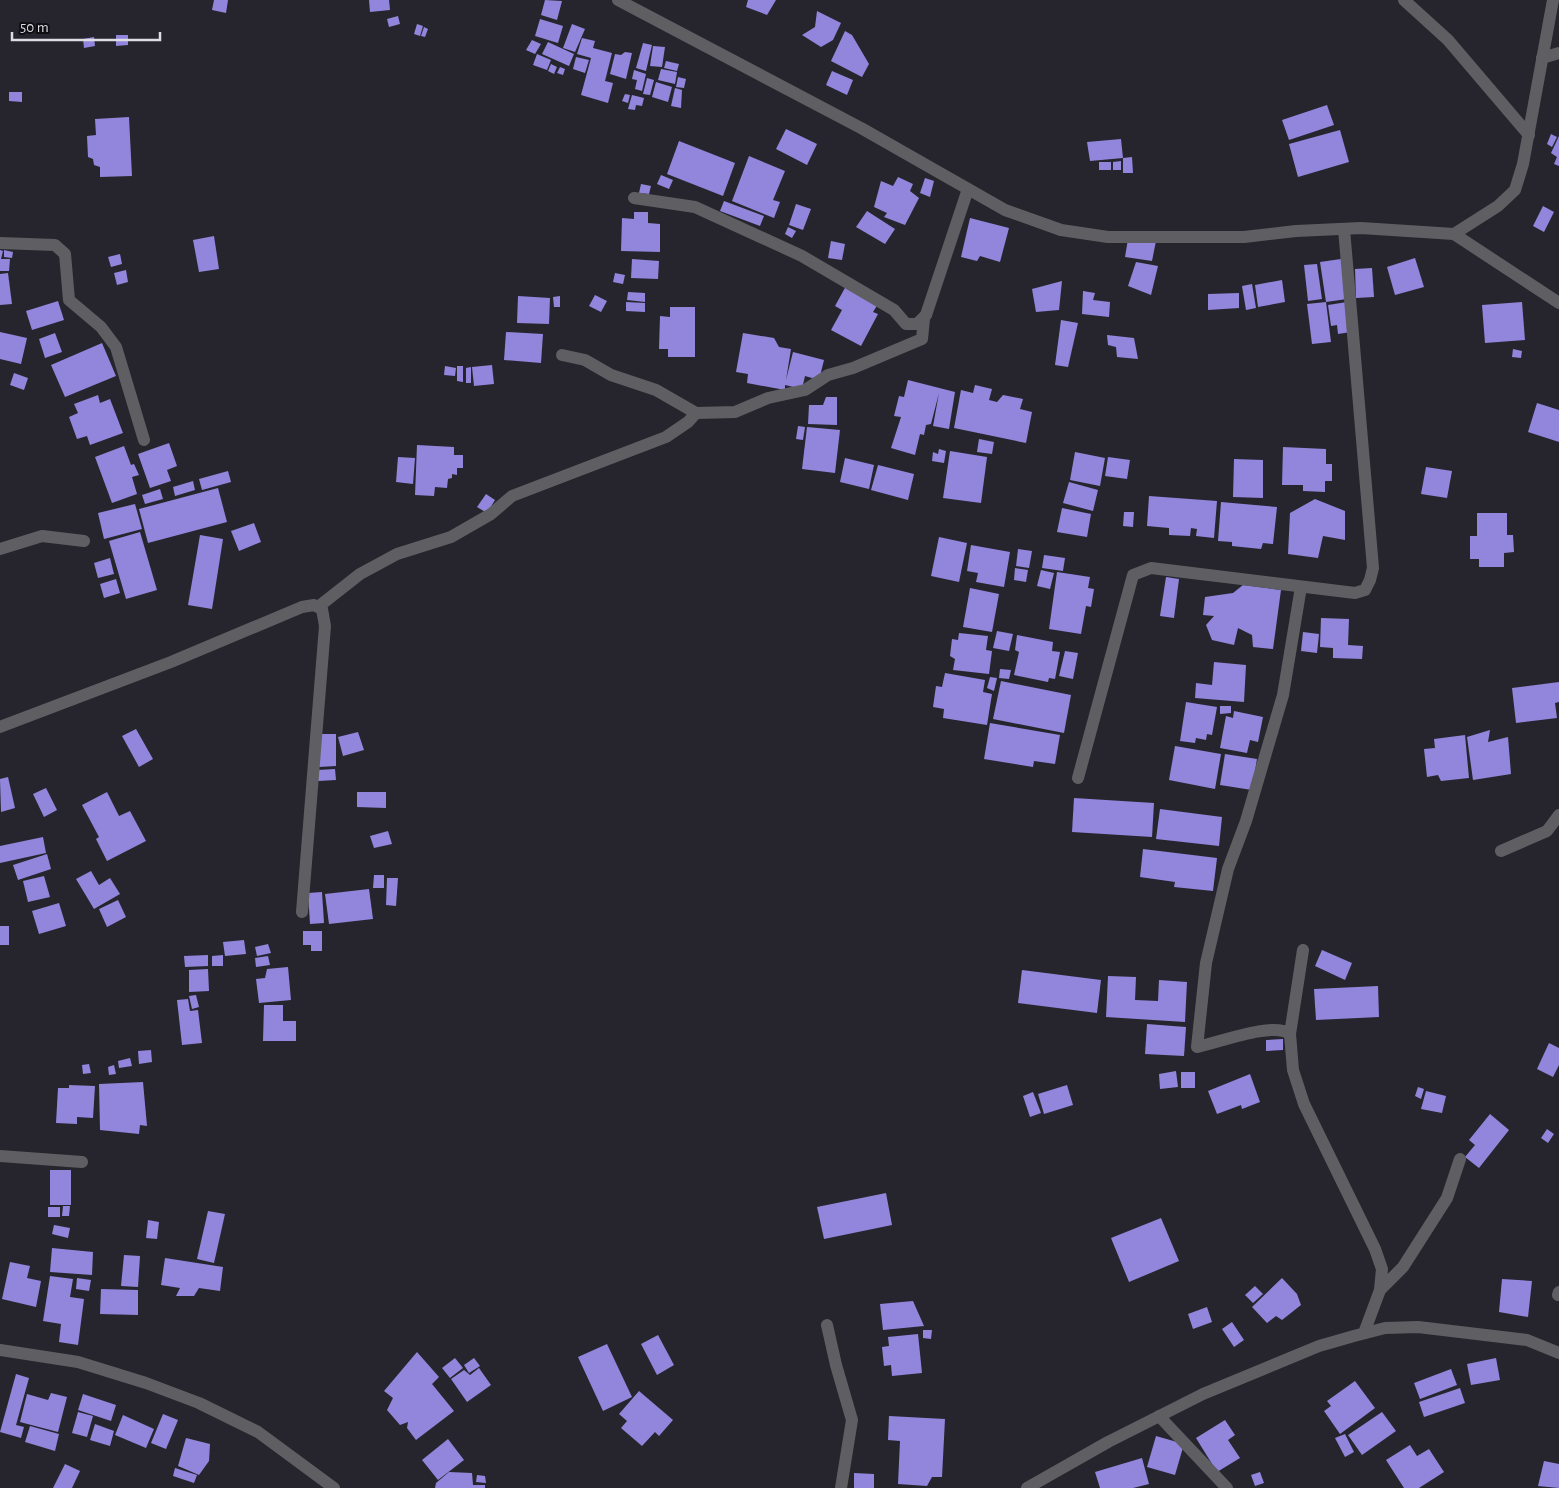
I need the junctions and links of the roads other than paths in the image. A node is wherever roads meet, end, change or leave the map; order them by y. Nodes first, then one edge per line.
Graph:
1 (618, 0) edge
2 (1404, 0) edge
3 (1553, 0) edge
4 (1559, 53) edge
5 (1542, 58) junction
6 (1529, 135) junction
7 (968, 189) junction
8 (634, 198) dead end
9 (1344, 229) junction
10 (1454, 234) junction
11 (0, 243) edge
12 (1559, 303) edge
13 (924, 319) junction
14 (562, 355) dead end
15 (696, 413) junction
16 (144, 440) dead end
17 (84, 541) dead end
18 (0, 549) edge
19 (1301, 587) junction
20 (318, 607) junction
21 (0, 727) edge
22 (1078, 778) dead end
23 (1559, 815) edge
24 (1501, 851) dead end
25 (302, 912) dead end
26 (1303, 950) dead end
27 (1290, 1034) junction
28 (0, 1156) edge
29 (1460, 1159) dead end
30 (82, 1162) dead end
31 (1380, 1290) junction
32 (827, 1325) dead end
33 (1364, 1333) junction
34 (0, 1350) edge
35 (1559, 1353) edge
36 (1159, 1416) junction
37 (334, 1488) edge
38 (840, 1488) edge
39 (1027, 1488) edge
40 (1227, 1488) edge

1 - 7 street
2 - 6 street
3 - 5 street
4 - 5 street
5 - 6 street
6 - 10 street
7 - 9 street
7 - 13 street
8 - 13 street
9 - 10 street
9 - 19 street
10 - 12 street
11 - 16 street
13 - 15 street
14 - 15 street
15 - 20 street
17 - 18 street
19 - 22 street
19 - 27 street
20 - 21 street
20 - 25 street
23 - 24 street
26 - 27 street
27 - 31 street
28 - 30 street
29 - 31 street
31 - 33 street
32 - 38 street
33 - 35 street
33 - 36 street
34 - 37 street
36 - 39 street
36 - 40 street

